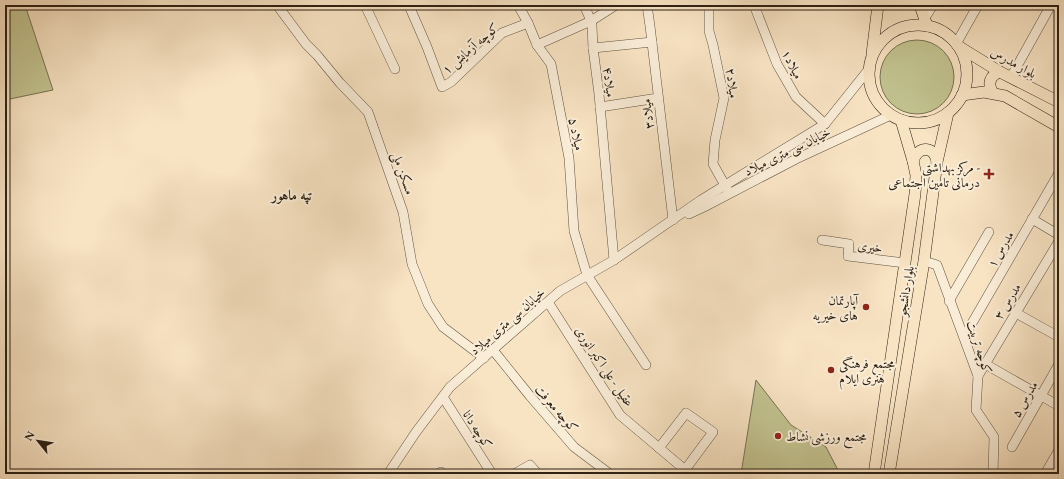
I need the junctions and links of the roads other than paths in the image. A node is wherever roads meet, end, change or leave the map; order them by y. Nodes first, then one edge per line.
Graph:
1 (277, 5) edge
2 (365, 5) edge
3 (518, 5) edge
4 (584, 5) edge
5 (616, 5) edge
6 (647, 5) edge
7 (709, 5) edge
8 (754, 5) edge
9 (878, 5) edge
10 (920, 5) edge
11 (933, 5) edge
12 (978, 5) edge
13 (1051, 5) edge
14 (1055, 5) edge
15 (410, 8) dead end
16 (1059, 8) edge
17 (592, 20) junction
18 (926, 22) junction
19 (528, 23) junction
20 (652, 42) junction
21 (537, 45) junction
22 (957, 45) junction
23 (593, 48) junction
24 (872, 58) junction
25 (395, 69) dead end
26 (869, 70) junction
27 (1000, 72) junction
28 (1011, 77) junction
29 (993, 93) junction
30 (962, 95) junction
31 (658, 98) junction
32 (1059, 102) edge
33 (600, 107) junction
34 (948, 113) junction
35 (896, 118) junction
36 (825, 124) junction
37 (1059, 127) edge
38 (913, 160) junction
39 (937, 162) junction
40 (1059, 174) edge
41 (725, 185) junction
42 (729, 194) junction
43 (1032, 219) junction
44 (673, 220) junction
45 (988, 232) dead end
46 (1059, 235) edge
47 (822, 240) dead end
48 (1059, 241) edge
49 (614, 260) junction
50 (924, 261) junction
51 (905, 263) junction
52 (587, 275) junction
53 (949, 301) junction
54 (548, 302) junction
55 (1016, 313) junction
56 (964, 337) junction
57 (1059, 337) edge
58 (493, 350) junction
59 (484, 358) junction
60 (985, 364) junction
61 (1059, 364) edge
62 (646, 365) dead end
63 (978, 376) junction
64 (1041, 396) junction
65 (443, 397) junction
66 (1059, 406) edge
67 (1012, 446) dead end
68 (659, 448) junction
69 (1059, 450) edge
70 (686, 473) edge
71 (388, 474) edge
72 (492, 474) edge
73 (514, 474) edge
74 (538, 474) edge
75 (610, 474) edge
76 (874, 474) edge
77 (889, 474) edge
78 (993, 474) edge
79 (1046, 474) edge

1 - 59 street, مسکن ملی
2 - 25 street
3 - 19 street, میلاد ۵
4 - 17 street, میلاد۴
5 - 17 street
6 - 20 street, میلاد۳
7 - 41 street, میلاد۲
8 - 36 street, میلاد۱
9 - 24 main road
10 - 18 main road
11 - 18 street
12 - 22 street
13 - 28 street
14 - 16 street
15 - 19 street, ۱ کوچه آزمایش
17 - 21 street
17 - 23 street, میلاد۴
18 - 22 main road
18 - 24 main road
19 - 21 street, میلاد ۵
20 - 23 street
20 - 31 street, میلاد۳
21 - 52 street, میلاد ۵
22 - 27 main road, بلوار مدرس
22 - 30 main road
23 - 33 street, میلاد۴
24 - 26 main road
26 - 35 main road
26 - 36 street, خیابان سی متری میلاد
27 - 28 main road, بلوار مدرس
27 - 29 main road
28 - 32 main road, بلوار مدرس
29 - 30 main road
29 - 37 main road
30 - 34 main road
31 - 33 street
31 - 44 street, میلاد۳
33 - 49 street, میلاد۴
34 - 35 main road
34 - 39 main road, بلوار دانشجو
35 - 38 main road, بلوار دانشجو
35 - 42 street, خیابان سی متری میلاد
36 - 41 street, خیابان سی متری میلاد
38 - 39 main road
38 - 51 main road, بلوار دانشجو
39 - 50 main road, بلوار دانشجو
40 - 43 street, مدرس ۱
41 - 42 street, میلاد۲
41 - 44 street, خیابان سی متری میلاد
42 - 44 street, خیابان سی متری میلاد
43 - 46 street
43 - 56 street, مدرس ۱
44 - 49 street, خیابان سی متری میلاد
45 - 53 street
47 - 51 street, خیری
48 - 55 street, مدرس ۳
49 - 52 street, خیابان سی متری میلاد
50 - 53 street, کوچه تربیت
50 - 77 main road, بلوار دانشجو
51 - 76 main road, بلوار دانشجو
52 - 54 street, خیابان سی متری میلاد
52 - 62 street, میلاد ۵
53 - 56 street, کوچه تربیت
54 - 58 street, خیابان سی متری میلاد
54 - 68 street, عقیل - علی اکبر انوری
55 - 57 street
55 - 60 street, مدرس ۳
56 - 63 street, کوچه تربیت
58 - 59 street, خیابان سی متری میلاد
58 - 75 street, کوچه معرفت
59 - 65 street, خیابان سی متری میلاد
60 - 63 street, مدرس ۳
60 - 64 street
61 - 64 street, مدرس ۵
63 - 78 street, کوچه تربیت
64 - 66 street
64 - 67 street, مدرس ۵
65 - 71 street, خیابان سی متری میلاد
65 - 72 street, کوچه دانا
68 - 70 street, عقیل - علی اکبر انوری
68 - 70 street
69 - 79 street
73 - 74 street

